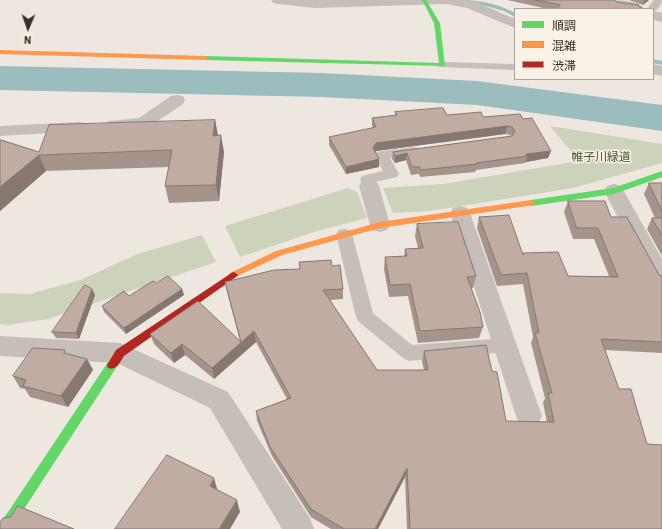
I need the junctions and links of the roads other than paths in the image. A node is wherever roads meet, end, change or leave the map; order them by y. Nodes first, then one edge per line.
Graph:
1 (278, 0) edge
2 (446, 0) edge
3 (615, 0) edge
4 (659, 0) edge
5 (424, 1) edge
6 (635, 8) edge
7 (653, 8) edge
8 (514, 24) edge
9 (0, 52) edge
10 (443, 65) junction
11 (514, 67) edge
12 (177, 100) dead end
13 (0, 131) edge
14 (428, 149) edge
15 (662, 174) edge
16 (369, 186) joint
17 (614, 190) junction
18 (460, 213) junction
19 (380, 225) junction
20 (344, 234) junction
21 (662, 279) edge
22 (506, 345) junction
23 (0, 346) edge
24 (120, 353) junction
25 (529, 416) dead end
26 (4, 529) edge
27 (299, 529) edge

1 - 5 street
2 - 5 street
2 - 8 street
3 - 6 street
4 - 7 lane
5 - 10 street
9 - 10 street
10 - 11 lane
12 - 13 street
14 - 16 lane
15 - 17 street
16 - 19 street
17 - 18 street
17 - 21 street
18 - 19 street
18 - 22 street
19 - 20 street
20 - 22 lane
20 - 24 street
22 - 25 street
23 - 24 street
24 - 26 street
24 - 27 street

